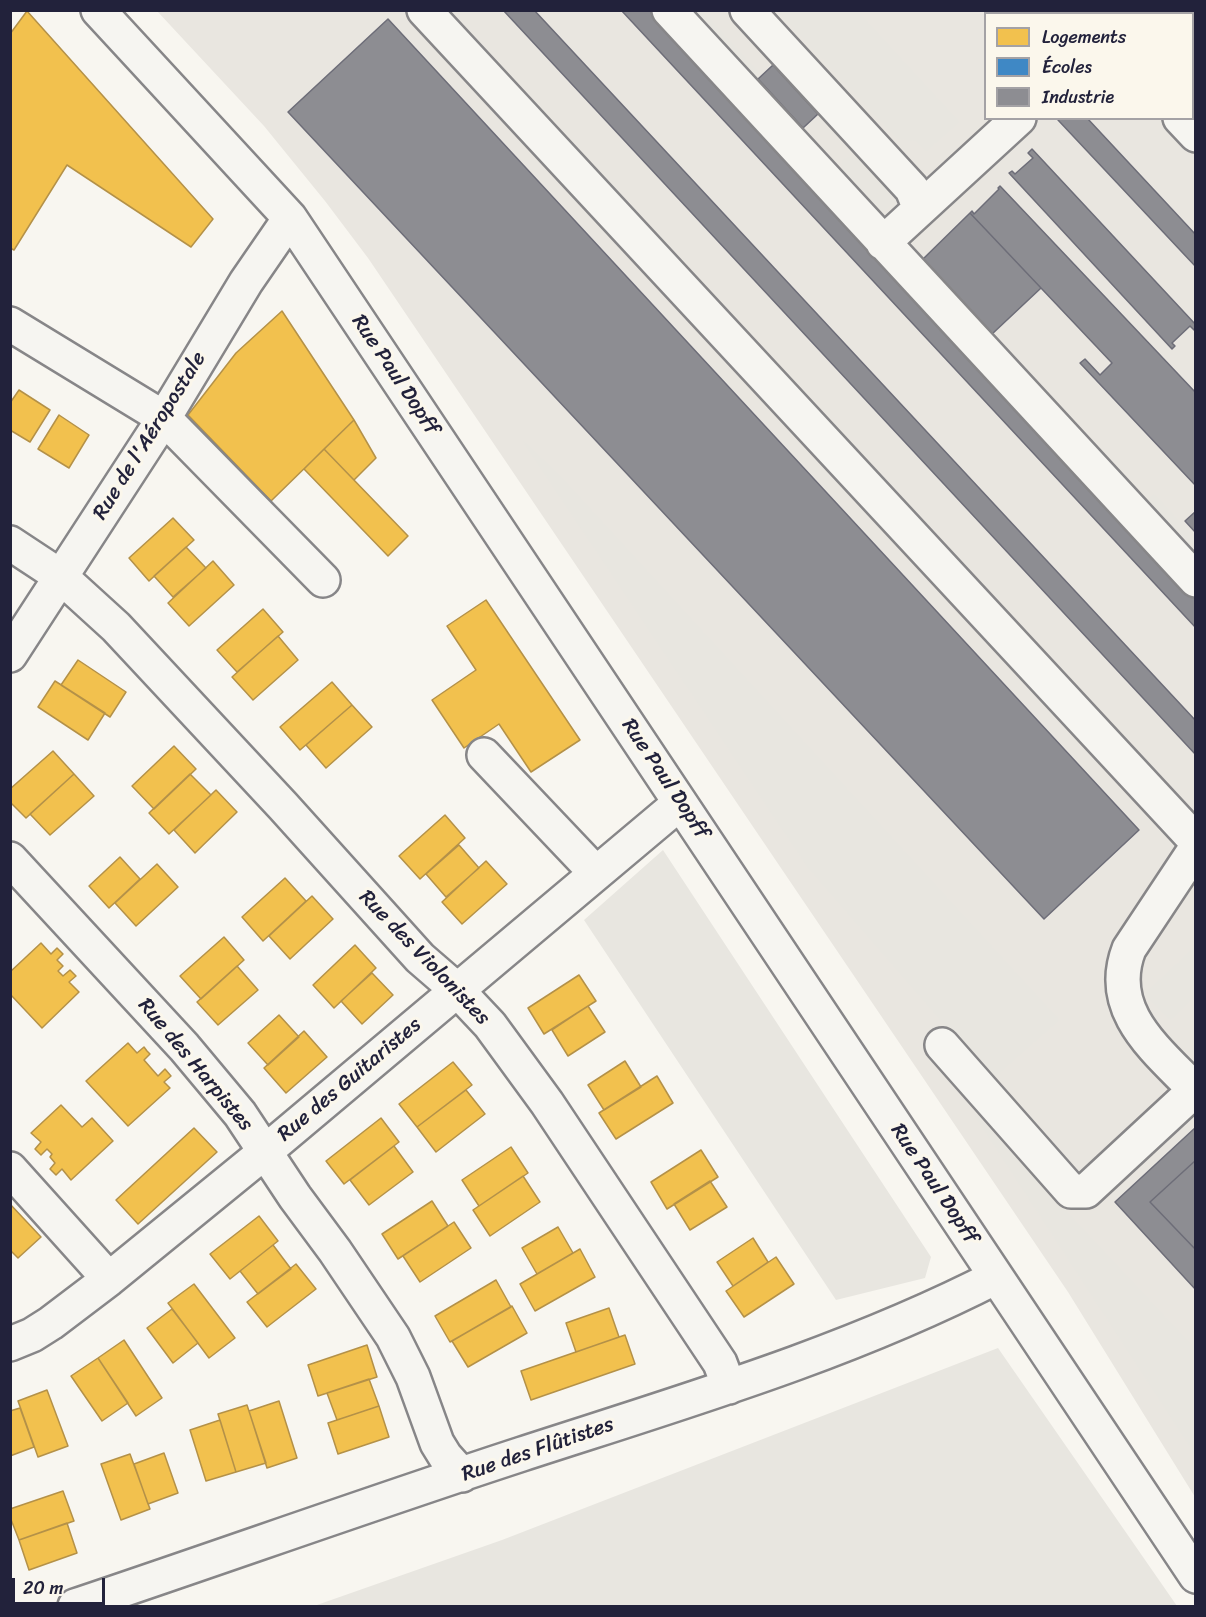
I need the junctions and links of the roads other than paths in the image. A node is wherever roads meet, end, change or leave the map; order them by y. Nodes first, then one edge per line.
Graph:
1 (98, 10) edge
2 (424, 10) edge
3 (669, 10) edge
4 (747, 10) edge
5 (1017, 120) edge
6 (1182, 120) edge
7 (1196, 135) edge
8 (920, 209) junction
9 (290, 218) junction
10 (883, 243) junction
11 (10, 324) edge
12 (164, 418) junction
13 (10, 543) edge
14 (60, 576) junction
15 (1196, 579) edge
16 (323, 580) dead end
17 (10, 655) edge
18 (484, 755) dead end
19 (680, 803) junction
20 (1196, 841) edge
21 (1196, 848) edge
22 (10, 859) edge
23 (596, 873) junction
24 (457, 990) junction
25 (942, 1045) dead end
26 (1195, 1089) edge
27 (266, 1151) junction
28 (10, 1169) edge
29 (996, 1277) junction
30 (109, 1279) junction
31 (10, 1344) edge
32 (729, 1386) junction
33 (462, 1475) junction
34 (1196, 1576) edge
35 (75, 1606) edge

1 - 9 street, Rue Paul Dopff
2 - 20 street
3 - 10 street
4 - 8 street
5 - 8 street
6 - 7 street
8 - 10 street
9 - 12 street, Rue de l'Aéropostale
9 - 19 street, Rue Paul Dopff
10 - 15 street
11 - 12 street
12 - 14 street, Rue de l'Aéropostale
12 - 16 street
13 - 14 street, Rue des Violonistes
14 - 17 street, Rue de l'Aéropostale
14 - 24 street, Rue des Violonistes
18 - 23 street
19 - 23 street, Rue des Guitaristes
19 - 29 street, Rue Paul Dopff
21 - 26 street
22 - 27 street, Rue des Harpistes
23 - 24 street, Rue des Guitaristes
24 - 27 street, Rue des Guitaristes
24 - 32 street, Rue des Violonistes
25 - 26 street
27 - 30 street, Rue des Guitaristes
27 - 33 street, Rue des Harpistes
28 - 30 street
29 - 32 street, Rue des Flûtistes
29 - 34 street, Rue Paul Dopff
30 - 31 street, Rue des Guitaristes
32 - 33 street, Rue des Flûtistes
33 - 35 street, Rue des Flûtistes

